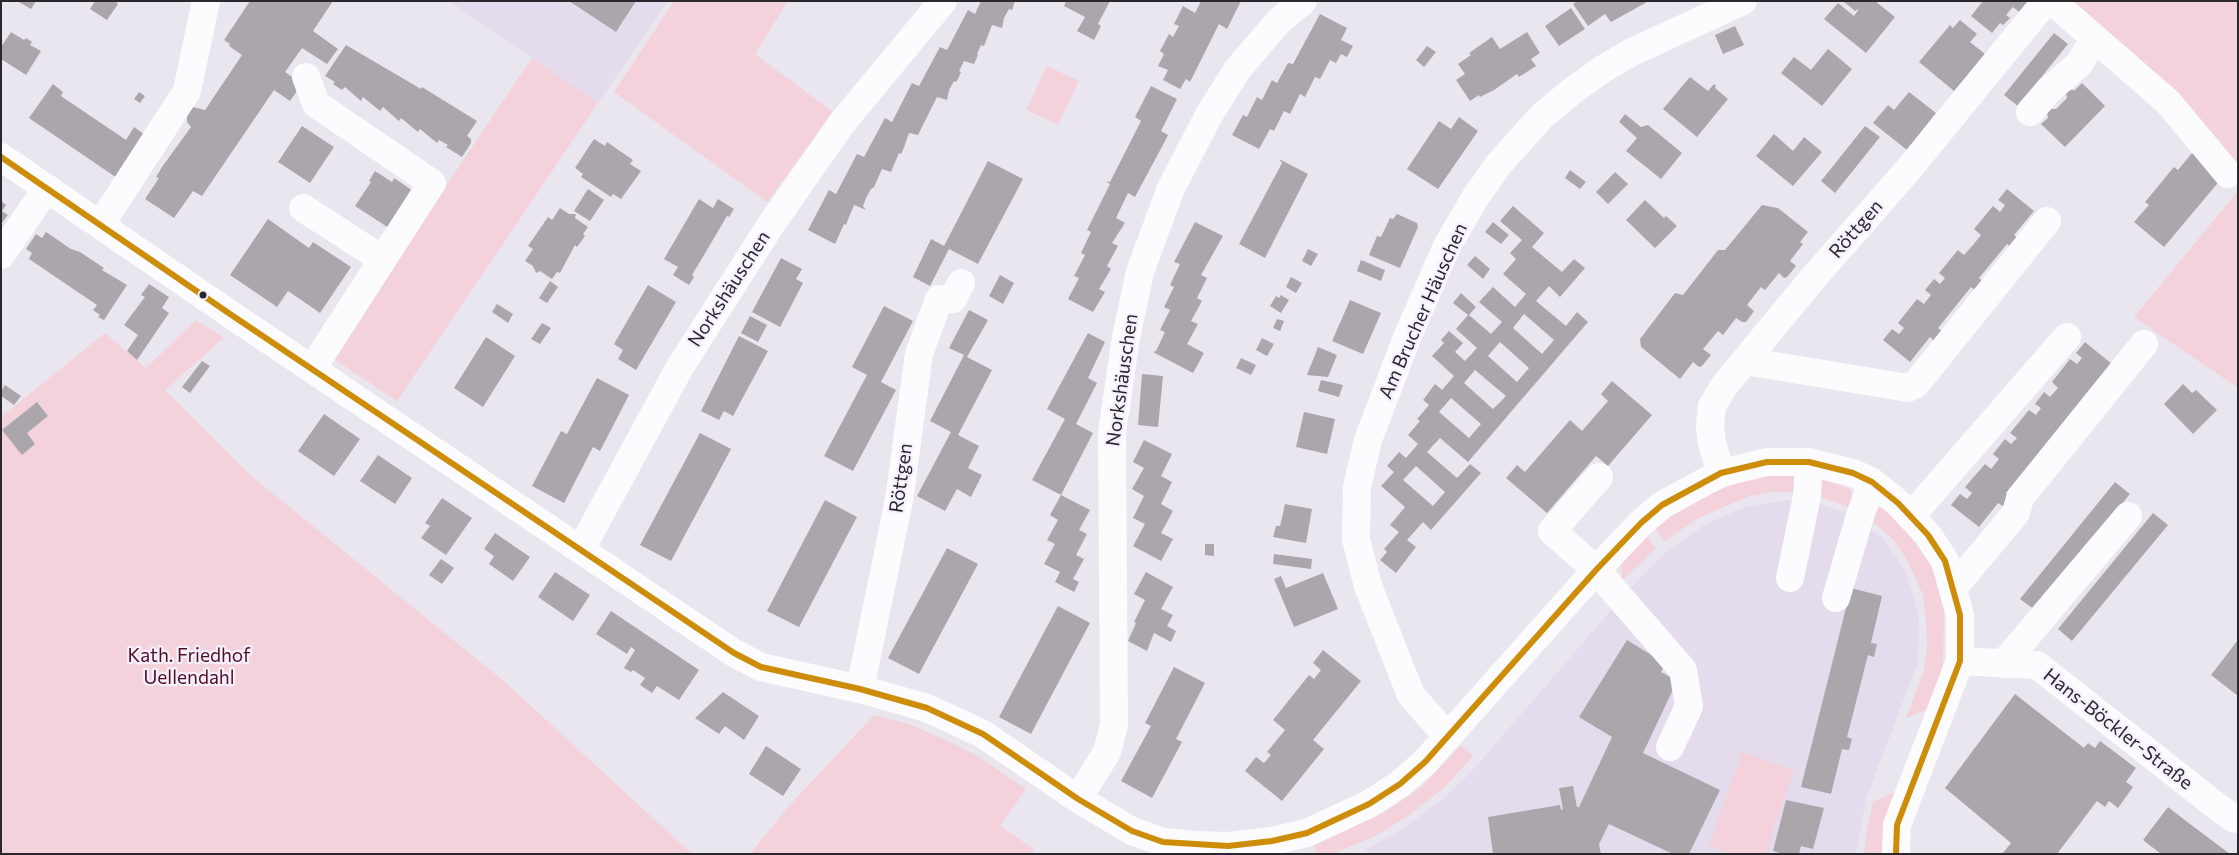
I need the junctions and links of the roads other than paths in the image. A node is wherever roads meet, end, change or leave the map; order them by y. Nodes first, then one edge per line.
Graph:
1 (206, 1) edge
2 (943, 1) edge
3 (1303, 1) edge
4 (1743, 1) edge
5 (2046, 1) edge
6 (2052, 1) edge
7 (2094, 39) junction
8 (306, 77) dead end
9 (2030, 112) dead end
10 (1, 157) edge
11 (2228, 174) dead end
12 (47, 188) junction
13 (303, 208) dead end
14 (2047, 221) dead end
15 (101, 224) junction
16 (1, 255) edge
17 (382, 259) junction
18 (962, 283) dead end
19 (2067, 337) dead end
20 (2144, 344) dead end
21 (1745, 361) junction
22 (312, 369) junction
23 (1810, 462) junction
24 (1722, 473) junction
25 (1599, 477) dead end
26 (1872, 482) junction
27 (1911, 516) junction
28 (2128, 516) dead end
29 (581, 549) junction
30 (1596, 570) junction
31 (1790, 578) dead end
32 (1954, 587) junction
33 (1836, 598) dead end
34 (1960, 661) junction
35 (2003, 664) junction
36 (860, 689) junction
37 (1448, 738) junction
38 (1670, 747) dead end
39 (1078, 799) junction
40 (2238, 819) edge
41 (1272, 848) edge
42 (1896, 854) edge

1 - 15 street
2 - 29 street, Norkshäuschen
3 - 39 street, Norkshäuschen
4 - 37 street, Am Brucher Häuschen
5 - 21 street, Röttgen
6 - 7 street
7 - 9 street
7 - 11 street
8 - 17 street
10 - 12 street
12 - 15 street
12 - 16 street
13 - 17 street
14 - 21 street
15 - 22 street
17 - 22 street
18 - 36 street, Röttgen
19 - 27 street
20 - 32 street
21 - 24 street, Röttgen
22 - 29 street
23 - 24 street
23 - 26 street
23 - 31 street
24 - 30 street
25 - 30 street
26 - 27 street
26 - 33 street
27 - 32 street
28 - 35 street
29 - 36 street
30 - 37 street
30 - 38 street
32 - 34 street
34 - 35 street, Hans-Böckler-Straße
34 - 42 street
35 - 40 street, Hans-Böckler-Straße
36 - 39 street
37 - 41 street
39 - 41 street

